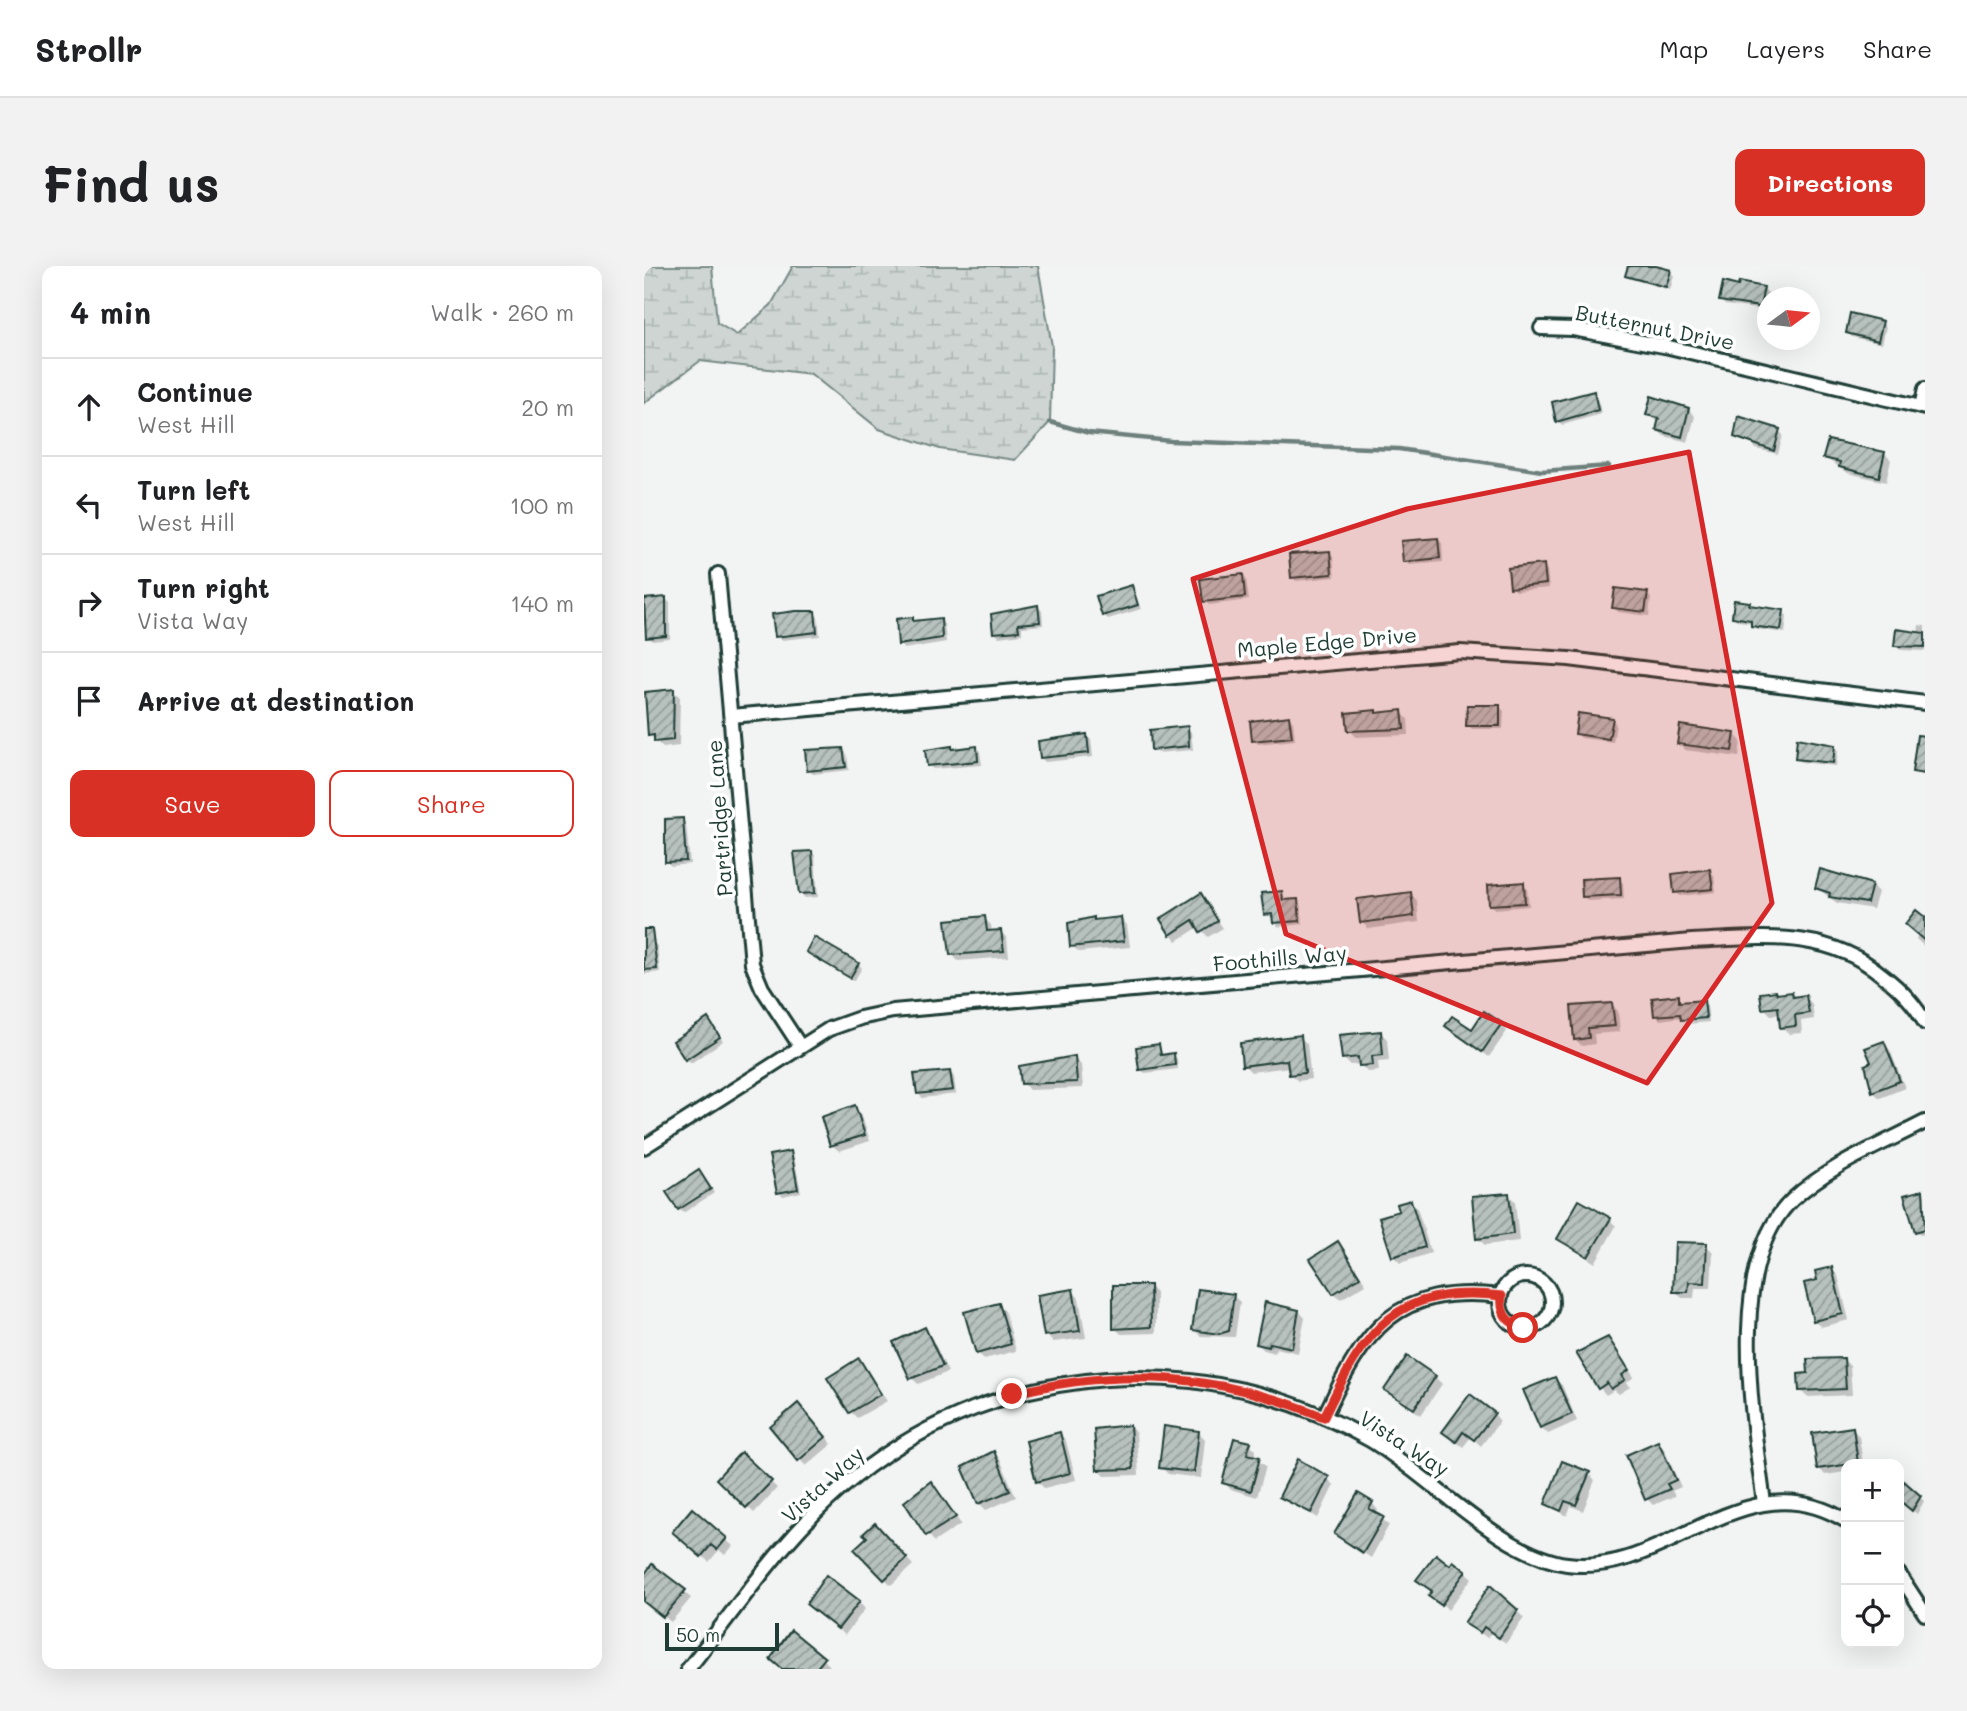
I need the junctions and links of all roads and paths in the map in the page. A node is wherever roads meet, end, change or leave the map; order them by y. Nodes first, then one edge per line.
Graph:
1 (1541, 328) dead end
2 (1925, 389) edge
3 (1923, 407) edge
4 (718, 574) dead end
5 (1925, 704) edge
6 (731, 716) junction
7 (1925, 1023) edge
8 (800, 1046) junction
9 (1925, 1122) edge
10 (644, 1147) edge
11 (1502, 1296) junction
12 (1324, 1417) junction
13 (1764, 1503) junction
14 (1841, 1519) edge
15 (1904, 1582) edge
16 (1925, 1614) edge
17 (688, 1669) edge

1 - 3 street, Butternut Drive
2 - 3 street
4 - 6 street, Partridge Lane
5 - 6 street, Maple Edge Drive
6 - 8 street, Partridge Lane
7 - 8 street, Foothills Way
8 - 10 street, Foothills Way
9 - 13 street
11 - 11 street
11 - 12 street
12 - 13 street, Vista Way
12 - 17 street, Vista Way
13 - 14 street, Vista Way
15 - 16 street

